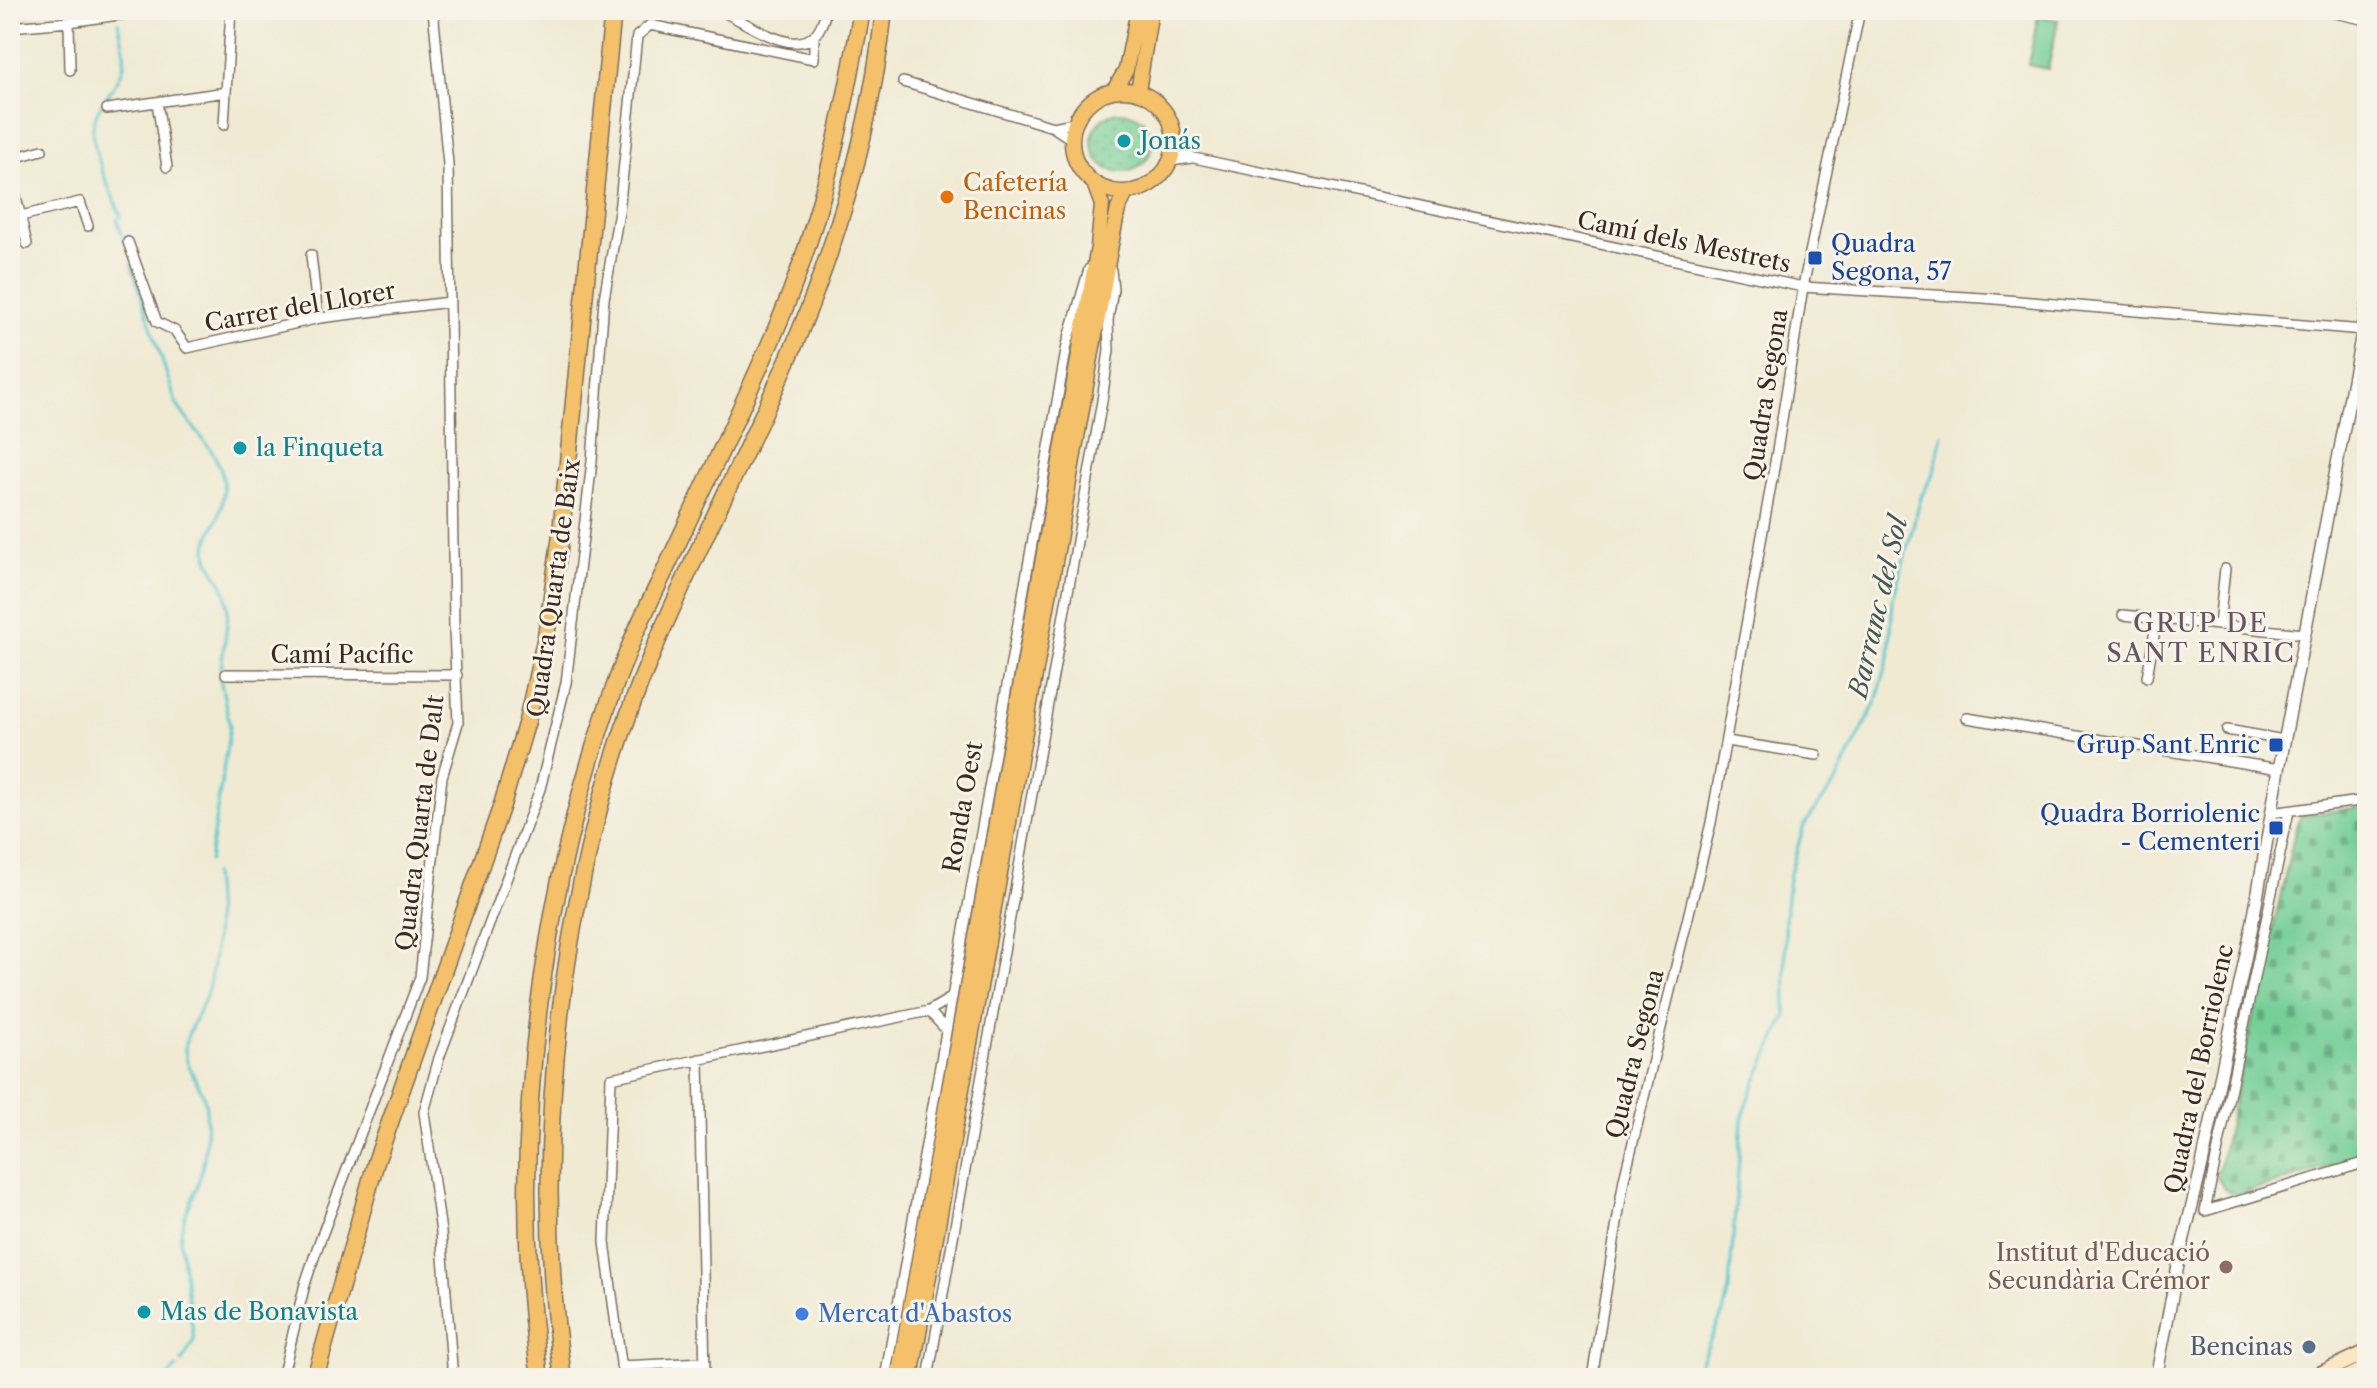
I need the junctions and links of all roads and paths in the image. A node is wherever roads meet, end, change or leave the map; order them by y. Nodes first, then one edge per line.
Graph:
1 (154, 10) edge
2 (231, 10) edge
3 (433, 10) edge
4 (613, 10) edge
5 (719, 10) edge
6 (826, 10) edge
7 (862, 10) edge
8 (884, 10) edge
9 (1154, 10) edge
10 (1860, 10) edge
11 (2321, 10) edge
12 (1138, 18) edge
13 (2367, 20) edge
14 (69, 22) junction
15 (10, 27) edge
16 (814, 37) junction
17 (70, 70) dead end
18 (903, 82) dead end
19 (1114, 90) junction
20 (1138, 91) junction
21 (226, 92) junction
22 (157, 102) junction
23 (107, 109) dead end
24 (1074, 123) junction
25 (224, 125) dead end
26 (1053, 127) junction
27 (1071, 139) junction
28 (42, 150) dead end
29 (1173, 155) junction
30 (10, 159) edge
31 (167, 167) dead end
32 (10, 171) edge
33 (1095, 186) junction
34 (1126, 193) junction
35 (21, 216) junction
36 (88, 226) dead end
37 (128, 242) dead end
38 (27, 244) dead end
39 (1104, 249) junction
40 (311, 255) dead end
41 (1803, 287) junction
42 (449, 302) junction
43 (2367, 307) edge
44 (318, 318) junction
45 (2363, 330) junction
46 (2225, 569) dead end
47 (2123, 615) dead end
48 (2157, 618) junction
49 (2219, 625) junction
50 (2304, 634) junction
51 (226, 674) dead end
52 (457, 675) junction
53 (2147, 677) dead end
54 (1967, 718) dead end
55 (2227, 730) dead end
56 (2284, 740) junction
57 (1726, 741) junction
58 (1817, 755) dead end
59 (2279, 769) junction
60 (2367, 800) edge
61 (2289, 811) junction
62 (2271, 813) junction
63 (952, 998) junction
64 (929, 1011) junction
65 (946, 1030) junction
66 (699, 1059) junction
67 (2367, 1162) edge
68 (2367, 1352) edge
69 (705, 1362) junction
70 (621, 1366) junction
71 (2367, 1368) edge
72 (282, 1378) edge
73 (315, 1378) edge
74 (453, 1378) edge
75 (540, 1378) edge
76 (563, 1378) edge
77 (623, 1378) edge
78 (705, 1378) edge
79 (885, 1378) edge
80 (898, 1378) edge
81 (911, 1378) edge
82 (928, 1378) edge
83 (1592, 1378) edge
84 (2156, 1378) edge
85 (2311, 1378) edge
86 (2346, 1378) edge

1 - 14 street
2 - 21 street
3 - 42 street, Quadra Quarta de Dalt
4 - 73 highway
5 - 16 street
6 - 16 street
7 - 75 highway
8 - 76 highway
9 - 12 main road
10 - 41 street, Quadra Segona
11 - 13 street
12 - 19 main road
12 - 20 main road
14 - 15 street
14 - 17 street
16 - 74 street, Quadra Quarta de Baix
18 - 26 street
19 - 20 main road
19 - 24 main road
20 - 29 main road
21 - 22 street
21 - 25 street
22 - 23 street
22 - 31 street
24 - 26 street
24 - 27 main road
26 - 27 street
27 - 33 main road
28 - 30 street
29 - 34 main road
29 - 41 street, Camí dels Mestrets
32 - 35 street
33 - 34 main road
33 - 39 main road, Ronda Oest
34 - 39 main road, Ronda Oest
35 - 36 street
35 - 38 street
37 - 44 street, Carrer del Llorer
39 - 63 street, Ronda Oest
39 - 80 main road, Ronda Oest
39 - 81 main road, Ronda Oest
39 - 82 street, Ronda Oest
40 - 44 street
41 - 45 street, Camí dels Mestrets
41 - 57 street, Quadra Segona
42 - 44 street, Carrer del Llorer
42 - 52 street, Quadra Quarta de Dalt
43 - 45 street, Quadra del Borriolenc
45 - 50 street, Quadra del Borriolenc
46 - 49 street
47 - 48 street
48 - 49 street
48 - 53 street
49 - 50 street
50 - 56 street, Quadra del Borriolenc
51 - 52 street, Camí Pacífic
52 - 72 street, Quadra Quarta de Dalt
54 - 59 street
55 - 56 street
56 - 59 street, Quadra del Borriolenc
57 - 58 street
57 - 83 street, Quadra Segona
59 - 62 street, Quadra del Borriolenc
60 - 61 street
61 - 62 street
61 - 67 street
62 - 84 street, Quadra del Borriolenc
63 - 64 street
63 - 65 street, Ronda Oest
64 - 65 street
64 - 66 street
65 - 79 street, Ronda Oest
66 - 69 street
66 - 70 street
68 - 85 main road
69 - 70 street
69 - 78 street
70 - 77 street
71 - 86 main road

